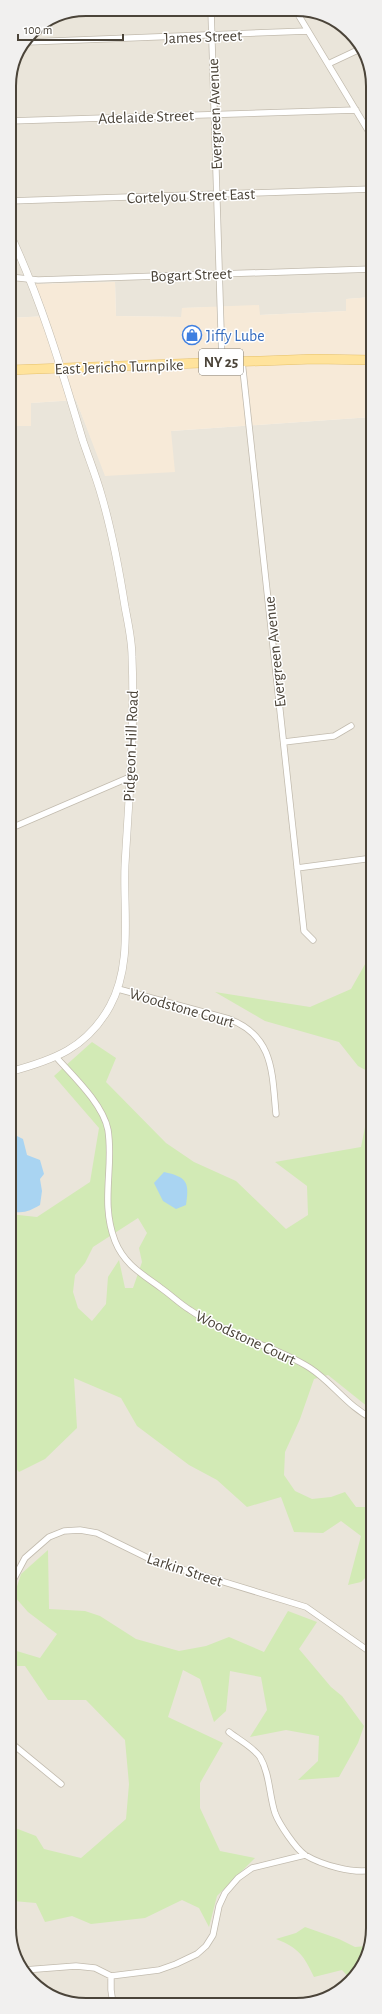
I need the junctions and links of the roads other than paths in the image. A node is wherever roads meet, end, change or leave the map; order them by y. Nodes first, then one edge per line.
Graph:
1 (210, 16) edge
2 (299, 16) edge
3 (308, 31) junction
4 (211, 36) junction
5 (31, 42) edge
6 (356, 50) edge
7 (328, 64) junction
8 (356, 110) junction
9 (212, 113) junction
10 (16, 121) edge
11 (366, 127) edge
12 (366, 189) edge
13 (217, 194) junction
14 (16, 201) edge
15 (16, 248) edge
16 (366, 269) edge
17 (218, 273) junction
18 (16, 277) edge
19 (29, 278) junction
20 (366, 360) edge
21 (242, 361) junction
22 (222, 362) junction
23 (61, 369) junction
24 (16, 370) edge
25 (351, 726) dead end
26 (284, 742) junction
27 (130, 777) junction
28 (16, 826) edge
29 (366, 859) edge
30 (297, 868) junction
31 (313, 940) dead end
32 (118, 989) junction
33 (56, 1058) junction
34 (16, 1070) edge
35 (276, 1114) dead end
36 (366, 1416) edge
37 (16, 1575) edge
38 (366, 1649) edge
39 (229, 1732) dead end
40 (16, 1747) edge
41 (61, 1784) dead end
42 (304, 1855) junction
43 (366, 1870) edge
44 (30, 1970) edge
45 (111, 1976) junction
46 (112, 1998) edge

1 - 4 street, Evergreen Avenue
2 - 3 street
3 - 4 street, James Street
3 - 7 street
4 - 5 street, James Street
4 - 9 street, Evergreen Avenue
6 - 7 street
7 - 8 street
8 - 9 street, Adelaide Street
8 - 11 street
9 - 10 street, Adelaide Street
9 - 13 street, Evergreen Avenue
12 - 13 street, Cortelyou Street East
13 - 14 street, Cortelyou Street East
13 - 17 street, Evergreen Avenue
15 - 19 street, Pidgeon Hill Road
16 - 17 street, Bogart Street
17 - 19 street, Bogart Street
17 - 22 street, Evergreen Avenue
18 - 19 street, Bogart Street
19 - 23 street, Pidgeon Hill Road
20 - 21 main road, East Jericho Turnpike / NY 25
21 - 22 main road, East Jericho Turnpike / NY 25
21 - 26 street, Evergreen Avenue
22 - 23 main road, East Jericho Turnpike / NY 25
23 - 24 main road, East Jericho Turnpike / NY 25
23 - 27 street, Pidgeon Hill Road
25 - 26 street
26 - 30 street, Evergreen Avenue
27 - 28 street
27 - 32 street, Pidgeon Hill Road
29 - 30 street
30 - 31 street, Evergreen Avenue
32 - 33 street, Pidgeon Hill Road
32 - 35 street, Woodstone Court
33 - 34 street, Pidgeon Hill Road
33 - 36 street, Woodstone Court
37 - 38 street, Larkin Street
39 - 42 street
40 - 41 street
42 - 43 street
42 - 45 street
44 - 45 street
45 - 46 street

